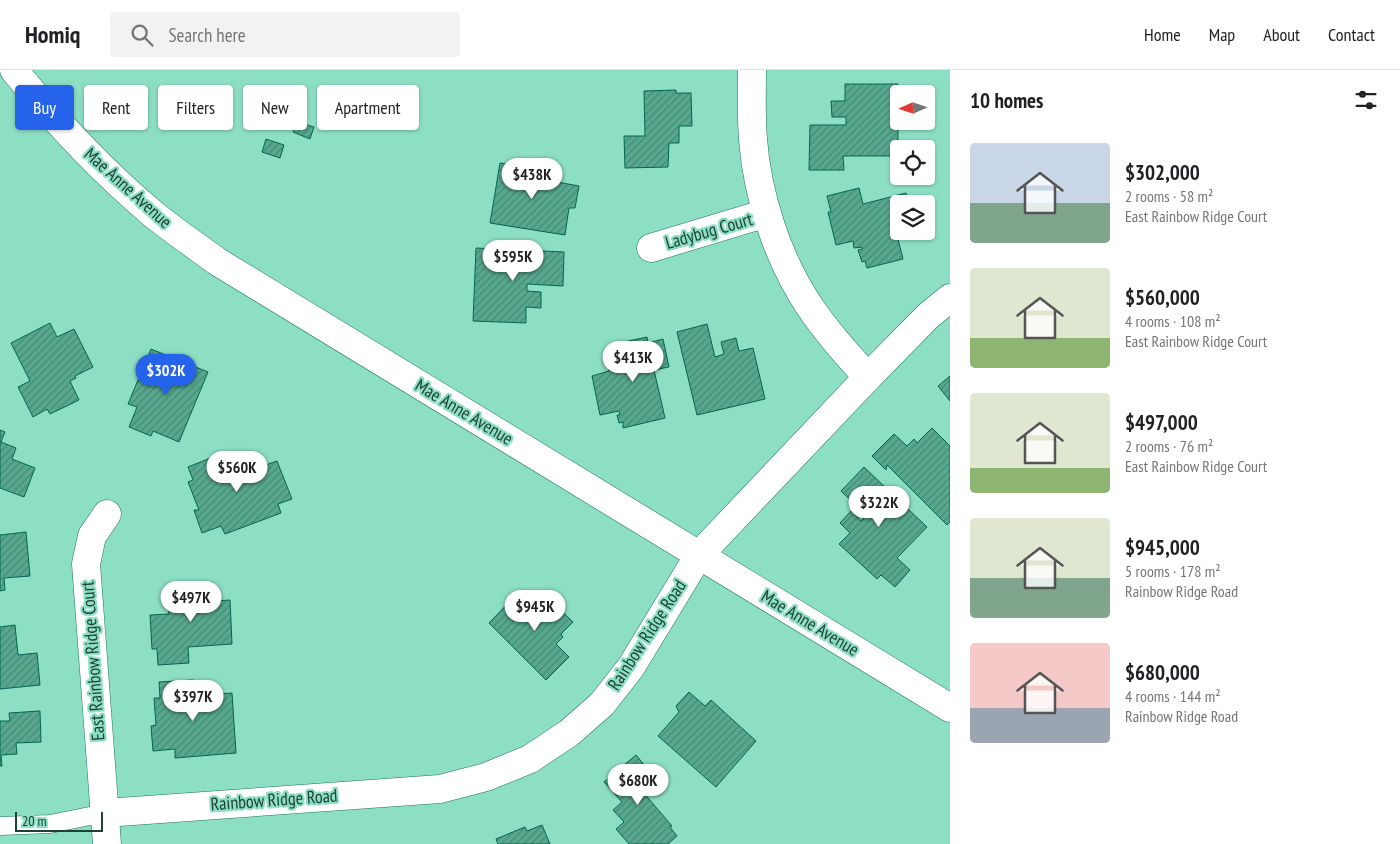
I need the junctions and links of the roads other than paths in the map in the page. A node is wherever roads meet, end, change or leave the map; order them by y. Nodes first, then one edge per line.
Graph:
1 (14, 70) edge
2 (752, 70) edge
3 (768, 213) junction
4 (651, 248) dead end
5 (950, 298) edge
6 (868, 377) junction
7 (107, 514) dead end
8 (699, 555) junction
9 (950, 708) edge
10 (104, 812) junction
11 (0, 826) edge
12 (107, 844) edge

1 - 8 street, Mae Anne Avenue
2 - 3 street
3 - 4 street, Ladybug Court
3 - 6 street
5 - 6 street, Rainbow Ridge Road
6 - 8 street, Rainbow Ridge Road
7 - 10 street, East Rainbow Ridge Court
8 - 9 street, Mae Anne Avenue
8 - 10 street, Rainbow Ridge Road
10 - 11 lane
10 - 12 street, East Rainbow Ridge Court

